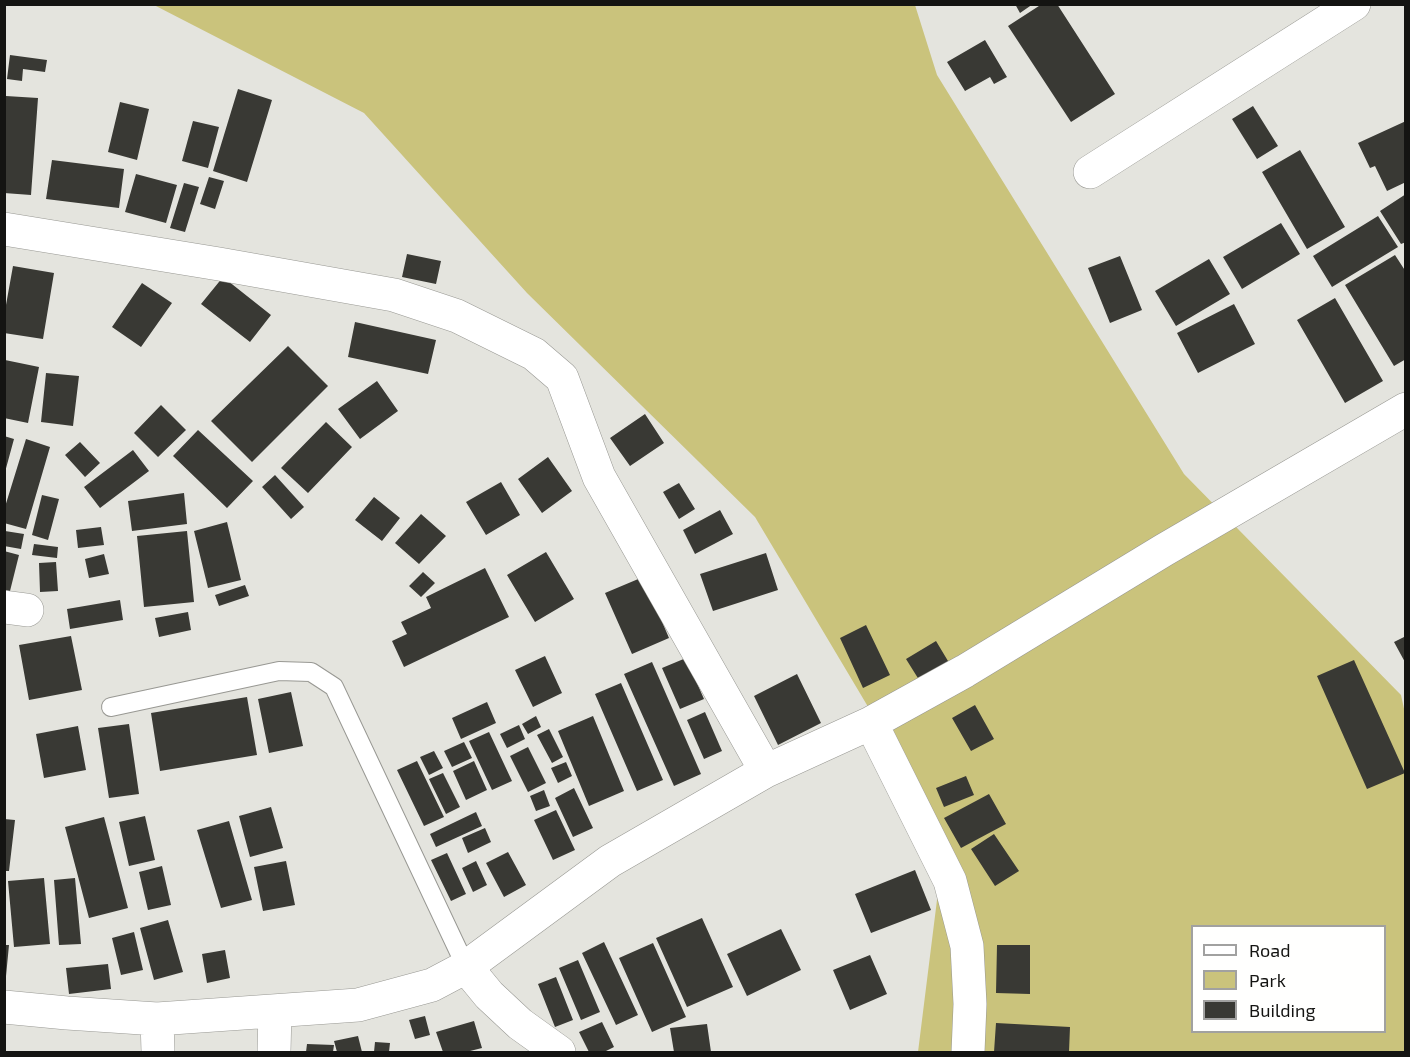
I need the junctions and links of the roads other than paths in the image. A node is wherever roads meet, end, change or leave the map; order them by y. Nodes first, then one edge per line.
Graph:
1 (1354, 4) edge
2 (1090, 172) dead end
3 (4, 230) edge
4 (1406, 409) edge
5 (111, 707) dead end
6 (871, 723) junction
7 (766, 771) junction
8 (466, 967) junction
9 (4, 1007) edge
10 (275, 1011) junction
11 (157, 1019) junction
12 (158, 1053) edge
13 (274, 1053) edge
14 (559, 1053) edge
15 (968, 1053) edge

1 - 2 street
3 - 7 street
4 - 6 street
5 - 8 lane
6 - 7 street
6 - 15 street
7 - 8 street
8 - 10 street
8 - 14 street
9 - 11 street
10 - 11 street
10 - 13 street
11 - 12 street

